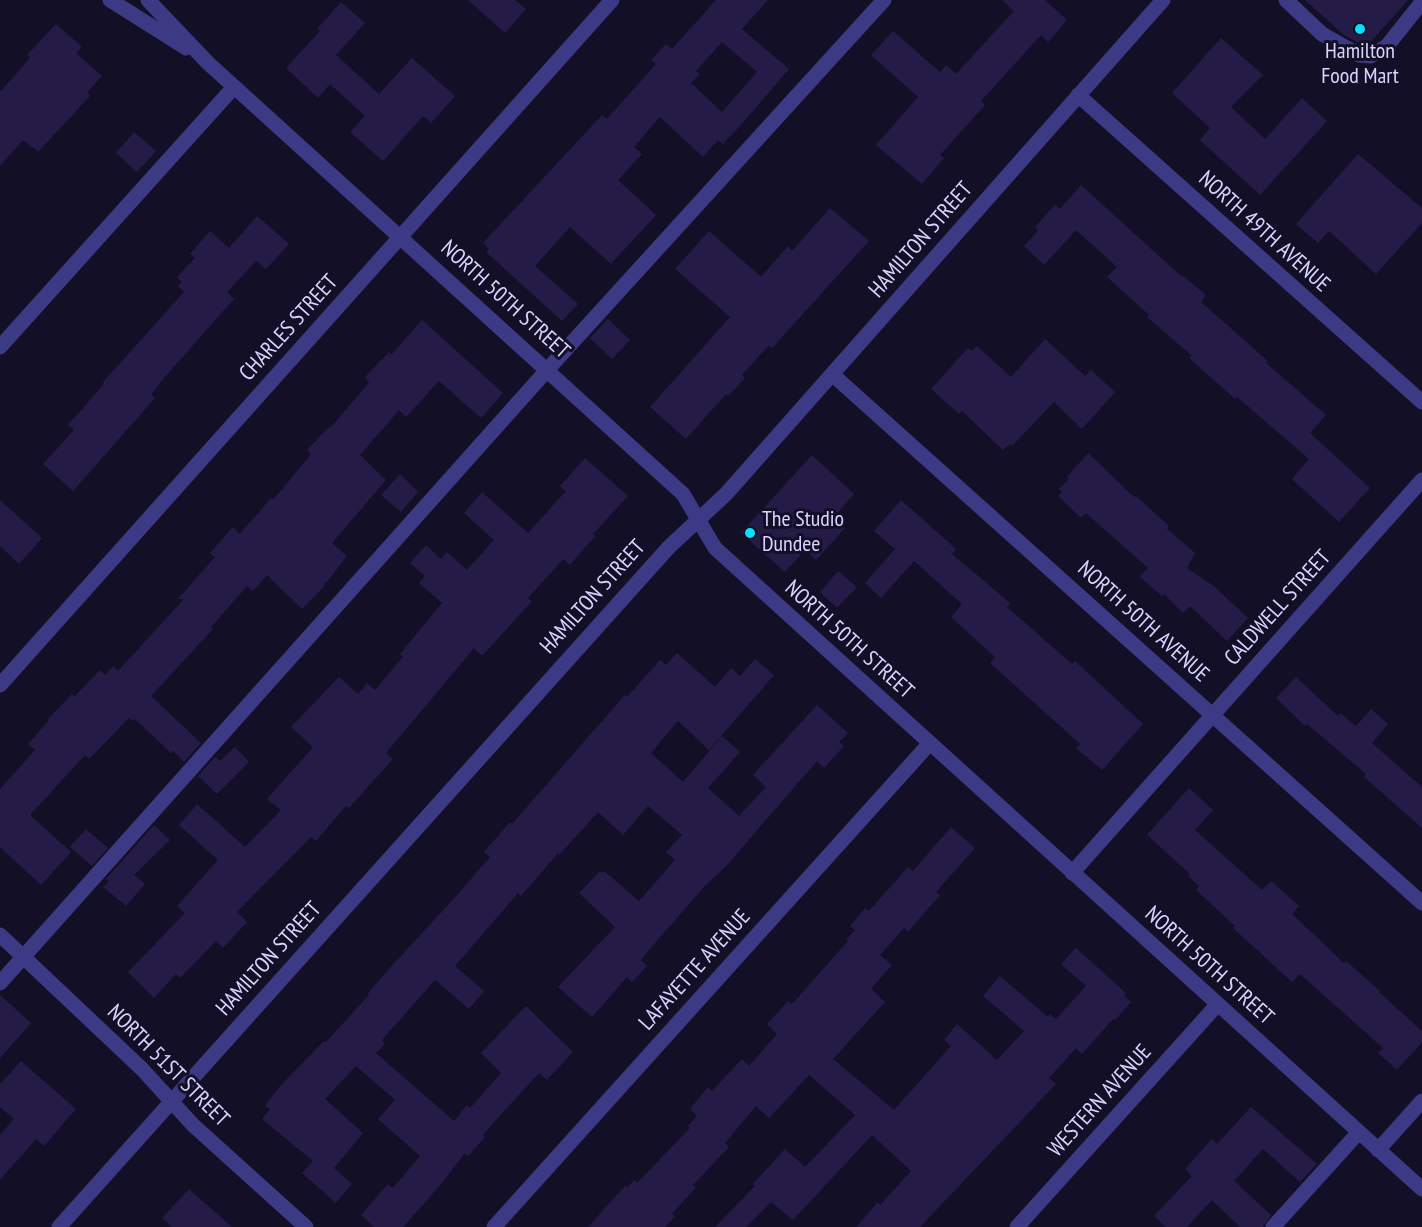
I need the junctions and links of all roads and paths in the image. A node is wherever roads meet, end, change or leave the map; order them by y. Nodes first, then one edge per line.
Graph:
1 (110, 0) edge
2 (147, 0) edge
3 (612, 0) edge
4 (884, 0) edge
5 (1163, 0) edge
6 (1286, 0) edge
7 (1422, 2) edge
8 (208, 63) junction
9 (234, 87) junction
10 (1078, 95) junction
11 (400, 237) junction
12 (0, 347) edge
13 (548, 369) junction
14 (832, 375) junction
15 (1422, 402) edge
16 (1422, 480) edge
17 (699, 520) junction
18 (0, 685) edge
19 (1213, 715) junction
20 (930, 743) junction
21 (1072, 873) junction
22 (1422, 903) edge
23 (0, 935) edge
24 (24, 957) junction
25 (0, 983) edge
26 (1217, 1005) junction
27 (172, 1101) junction
28 (1422, 1101) edge
29 (1359, 1132) junction
30 (1378, 1150) junction
31 (1422, 1189) edge
32 (59, 1227) edge
33 (306, 1227) edge
34 (494, 1227) edge
35 (1017, 1227) edge
36 (1273, 1227) edge

1 - 8 street, NORTH 50TH STREET
2 - 8 street, NORTH 50TH STREET
3 - 11 street, CHARLES STREET
4 - 13 street
5 - 10 street, HAMILTON STREET
6 - 7 street
8 - 9 street, NORTH 50TH STREET
9 - 11 street, NORTH 50TH STREET
9 - 12 street
10 - 14 street, HAMILTON STREET
10 - 15 street, NORTH 49TH AVENUE
11 - 13 street, NORTH 50TH STREET
11 - 18 street, CHARLES STREET
13 - 17 street, NORTH 50TH STREET
13 - 24 street
14 - 17 street, HAMILTON STREET
14 - 19 street, NORTH 50TH AVENUE
16 - 19 street, CALDWELL STREET
17 - 20 street, NORTH 50TH STREET
17 - 27 street, HAMILTON STREET
19 - 21 street, CALDWELL STREET
19 - 22 street, NORTH 50TH AVENUE
20 - 21 street, NORTH 50TH STREET
20 - 34 street, LAFAYETTE AVENUE
21 - 26 street, NORTH 50TH STREET
23 - 24 street, NORTH 51ST STREET
24 - 25 street
24 - 27 street, NORTH 51ST STREET
26 - 29 street, NORTH 50TH STREET
26 - 35 street, WESTERN AVENUE
27 - 32 street, HAMILTON STREET
27 - 33 street, NORTH 51ST STREET
28 - 30 street
29 - 30 street, NORTH 50TH STREET
29 - 36 street
30 - 31 street, NORTH 50TH STREET

